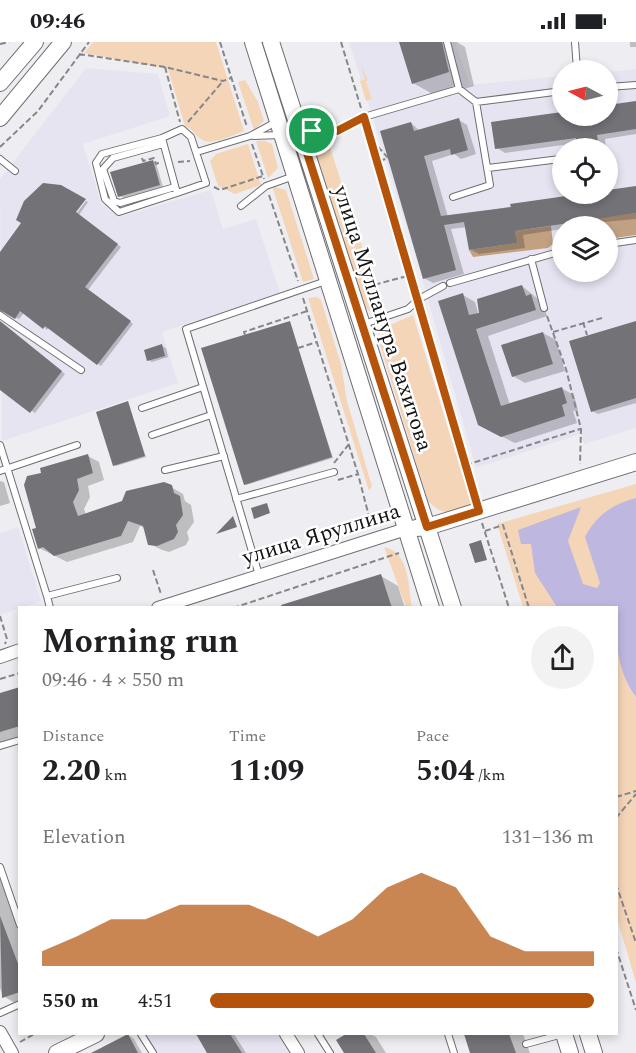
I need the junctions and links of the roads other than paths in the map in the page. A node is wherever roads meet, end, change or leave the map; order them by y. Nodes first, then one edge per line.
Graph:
1 (63, 42) edge
2 (253, 42) edge
3 (272, 42) edge
4 (447, 42) edge
5 (575, 42) edge
6 (29, 45) edge
7 (576, 60) edge
8 (0, 83) edge
9 (636, 85) edge
10 (618, 86) edge
11 (459, 89) junction
12 (552, 92) edge
13 (476, 102) junction
14 (0, 118) edge
15 (280, 128) junction
16 (330, 129) junction
17 (250, 136) junction
18 (302, 137) junction
19 (163, 141) junction
20 (197, 152) junction
21 (0, 159) edge
22 (552, 160) edge
23 (488, 168) junction
24 (15, 171) dead end
25 (295, 176) junction
26 (176, 190) junction
27 (453, 197) dead end
28 (241, 206) dead end
29 (636, 240) edge
30 (618, 243) edge
31 (552, 254) edge
32 (531, 259) junction
33 (329, 280) junction
34 (544, 308) road end
35 (0, 315) edge
36 (362, 324) junction
37 (81, 370) dead end
38 (203, 387) junction
39 (142, 408) dead end
40 (212, 415) junction
41 (152, 435) dead end
42 (0, 445) edge
43 (77, 445) dead end
44 (224, 456) junction
45 (636, 462) edge
46 (8, 469) junction
47 (165, 470) dead end
48 (0, 471) edge
49 (334, 472) dead end
50 (236, 499) junction
51 (427, 527) junction
52 (406, 529) junction
53 (259, 575) junction
54 (117, 578) dead end
55 (47, 596) junction
56 (160, 602) edge
57 (50, 606) edge
58 (430, 606) edge
59 (452, 606) edge
60 (18, 651) edge
61 (0, 657) edge
62 (18, 741) edge
63 (0, 746) edge
64 (0, 867) edge
65 (18, 920) edge
66 (18, 1005) edge
67 (0, 1013) edge
68 (0, 1032) edge
69 (94, 1035) edge
70 (142, 1035) edge
71 (287, 1035) edge
72 (319, 1035) edge
73 (448, 1035) edge
74 (560, 1035) edge
75 (564, 1035) edge
76 (588, 1035) edge
77 (526, 1044) dead end
78 (15, 1048) edge
79 (57, 1053) edge
80 (153, 1053) edge
81 (298, 1053) edge
82 (330, 1053) edge
83 (454, 1053) edge
84 (570, 1053) edge
85 (594, 1053) edge

1 - 14 main road
2 - 15 main road, улица Мулланура Вахитова
3 - 18 main road, улица Мулланура Вахитова
4 - 11 lane
5 - 7 lane
6 - 8 main road
9 - 10 lane
11 - 13 lane
11 - 16 lane
12 - 13 lane
13 - 23 lane
15 - 17 lane
15 - 17 lane
15 - 25 main road, улица Мулланура Вахитова
16 - 18 lane
16 - 18 lane
17 - 20 lane
18 - 36 main road, улица Мулланура Вахитова
19 - 20 lane
19 - 26 lane
19 - 26 lane
20 - 26 lane
21 - 24 lane
22 - 23 lane
23 - 27 lane
25 - 28 lane
25 - 33 main road, улица Мулланура Вахитова
29 - 30 lane
31 - 32 lane
32 - 34 lane
32 - 36 lane
33 - 38 lane
33 - 52 main road, улица Мулланура Вахитова
35 - 37 lane
36 - 51 main road, улица Мулланура Вахитова
38 - 39 lane
38 - 40 lane
40 - 41 lane
40 - 44 lane
42 - 46 lane
43 - 46 lane
44 - 47 lane
44 - 50 lane
45 - 51 main road, улица Яруллина
46 - 48 lane
46 - 55 lane
49 - 50 lane
50 - 53 lane
51 - 52 main road, улица Яруллина
51 - 59 main road, улица Мулланура Вахитова
52 - 53 street, улица Яруллина
52 - 58 main road, улица Мулланура Вахитова
53 - 56 street, улица Яруллина
54 - 55 lane
55 - 57 lane
60 - 61 street
62 - 63 lane
64 - 65 lane
66 - 67 lane
68 - 78 street
69 - 79 main road
70 - 80 lane
71 - 81 street
72 - 82 lane
73 - 83 lane
74 - 77 lane
75 - 84 main road
76 - 85 main road

